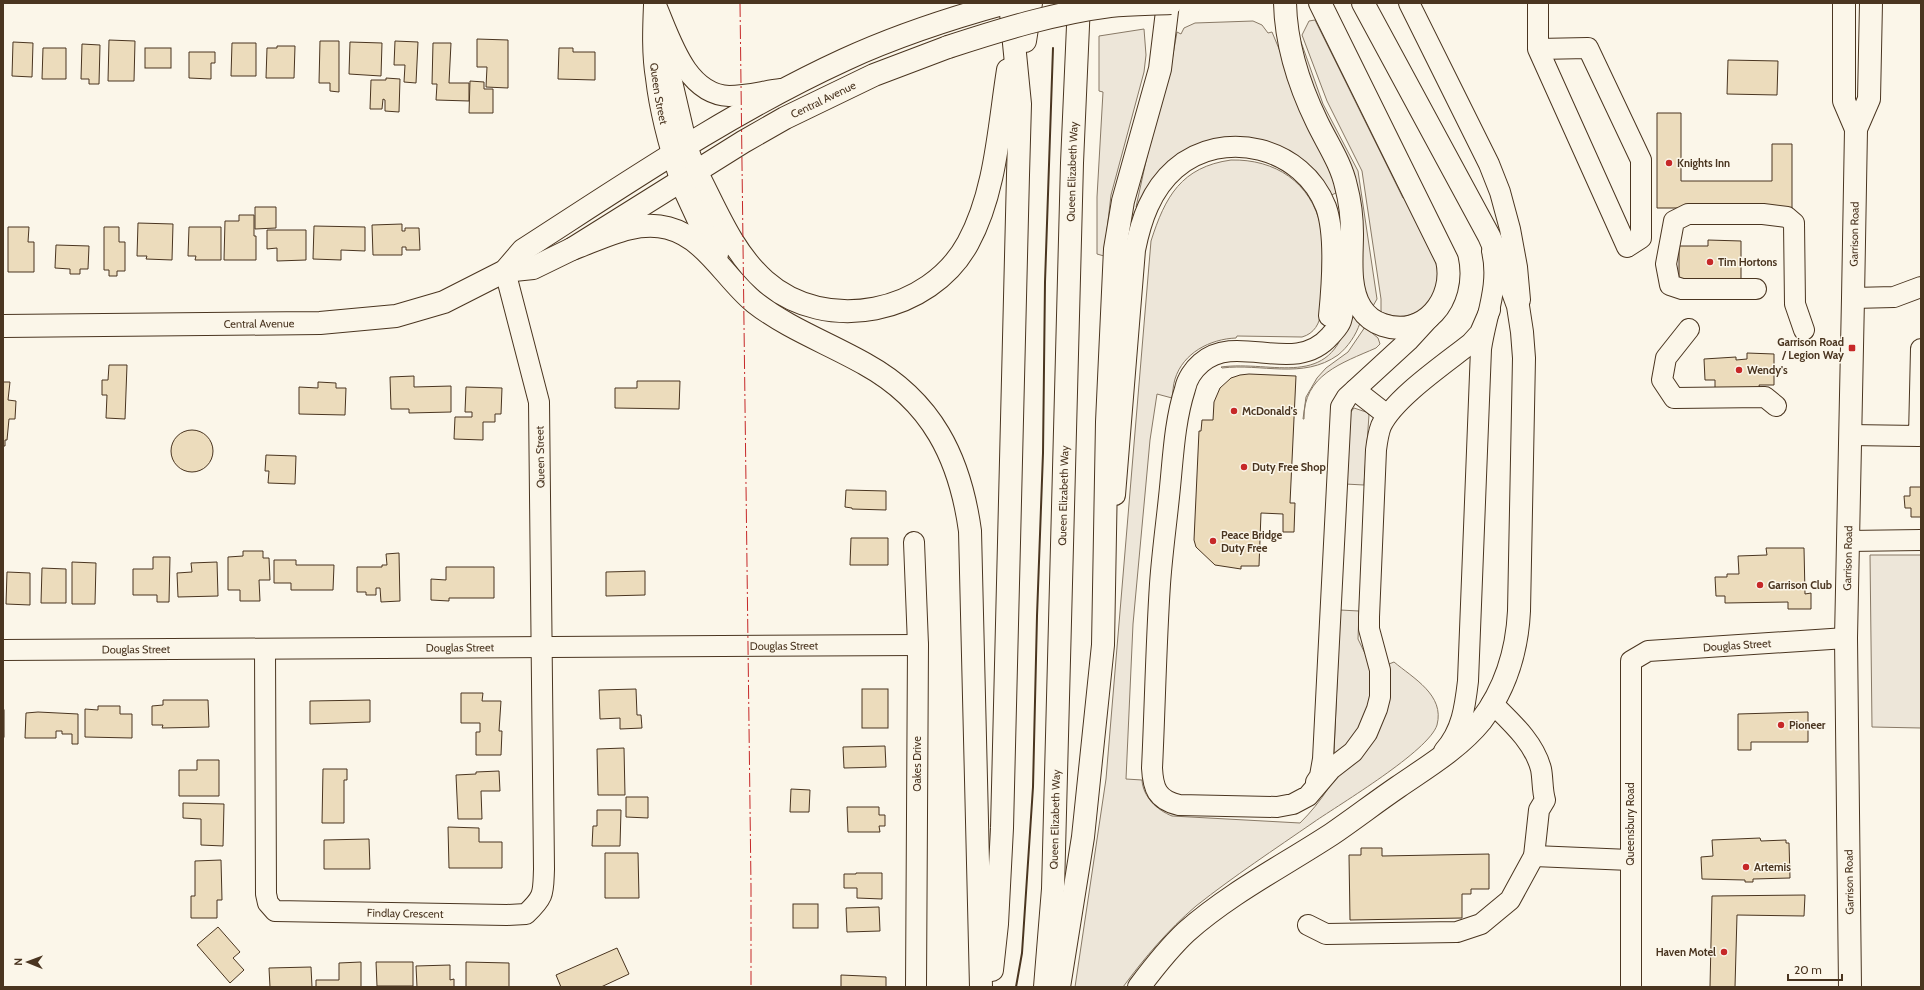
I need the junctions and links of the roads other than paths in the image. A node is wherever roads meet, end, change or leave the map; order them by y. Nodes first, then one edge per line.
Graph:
1 (654, 3) edge
2 (1079, 3) edge
3 (1169, 3) edge
4 (1285, 3) edge
5 (1320, 3) edge
6 (1363, 3) edge
7 (1409, 3) edge
8 (1538, 3) edge
9 (1844, 3) edge
10 (1871, 3) edge
11 (1018, 5) edge
12 (1018, 42) junction
13 (1538, 49) junction
14 (787, 88) junction
15 (1856, 129) junction
16 (679, 150) junction
17 (688, 177) junction
18 (1489, 236) junction
19 (572, 249) junction
20 (1351, 263) junction
21 (505, 271) junction
22 (735, 282) junction
23 (1921, 287) edge
24 (1756, 289) dead end
25 (1852, 298) junction
26 (1490, 310) junction
27 (1434, 312) junction
28 (3, 326) edge
29 (1689, 329) dead end
30 (1804, 330) dead end
31 (1522, 332) junction
32 (1921, 349) edge
33 (1312, 351) junction
34 (1355, 390) junction
35 (1776, 406) dead end
36 (1387, 415) junction
37 (1850, 435) junction
38 (1921, 540) edge
39 (1848, 541) junction
40 (914, 542) dead end
41 (1846, 638) junction
42 (918, 645) junction
43 (1103, 645) junction
44 (543, 648) junction
45 (265, 649) junction
46 (3, 650) edge
47 (1631, 660) joint
48 (1492, 703) junction
49 (1436, 760) junction
50 (1308, 796) junction
51 (1534, 856) junction
52 (1630, 860) junction
53 (1308, 925) dead end
54 (916, 987) edge
55 (981, 987) edge
56 (990, 987) edge
57 (1045, 987) edge
58 (1059, 987) edge
59 (1139, 987) edge
60 (1630, 987) edge
61 (1850, 987) edge

1 - 14 street
1 - 16 street, Queen Street
2 - 57 main road, Queen Elizabeth Way
3 - 17 main road, Central Avenue, bridge
3 - 43 main road
4 - 20 main road
5 - 27 main road
6 - 18 main road
7 - 31 street
8 - 13 street
9 - 15 main road, Garrison Road
10 - 15 main road, Garrison Road
11 - 12 main road
11 - 14 main road, Central Avenue
12 - 17 main road
12 - 56 main road
13 - 13 street
14 - 16 main road, Central Avenue
15 - 25 main road, Garrison Road
16 - 17 street, Queen Street
16 - 21 main road, Central Avenue
17 - 19 main road, Central Avenue
17 - 22 main road
18 - 26 street
18 - 31 main road
19 - 21 main road, Central Avenue
19 - 22 main road
20 - 27 main road
20 - 33 street
21 - 28 main road, Central Avenue
21 - 44 street, Queen Street
22 - 55 main road
23 - 25 street
24 - 30 street
25 - 37 main road, Garrison Road
26 - 36 street
26 - 49 street
27 - 34 street
29 - 35 street
31 - 48 main road
32 - 37 street
33 - 43 street
33 - 50 street
34 - 36 street
34 - 50 street
36 - 50 street
37 - 39 main road, Garrison Road
38 - 39 street
39 - 41 main road, Garrison Road
40 - 42 street, Oakes Drive
41 - 47 street, Douglas Street
41 - 61 main road, Garrison Road
42 - 44 street, Douglas Street
42 - 54 street, Oakes Drive
43 - 58 main road
44 - 45 street, Douglas Street
44 - 45 street, Findlay Crescent
45 - 46 street, Douglas Street
47 - 52 street, Queensbury Road
48 - 49 main road
48 - 51 street
49 - 59 main road
51 - 52 street
51 - 53 street
52 - 60 street, Queensbury Road

